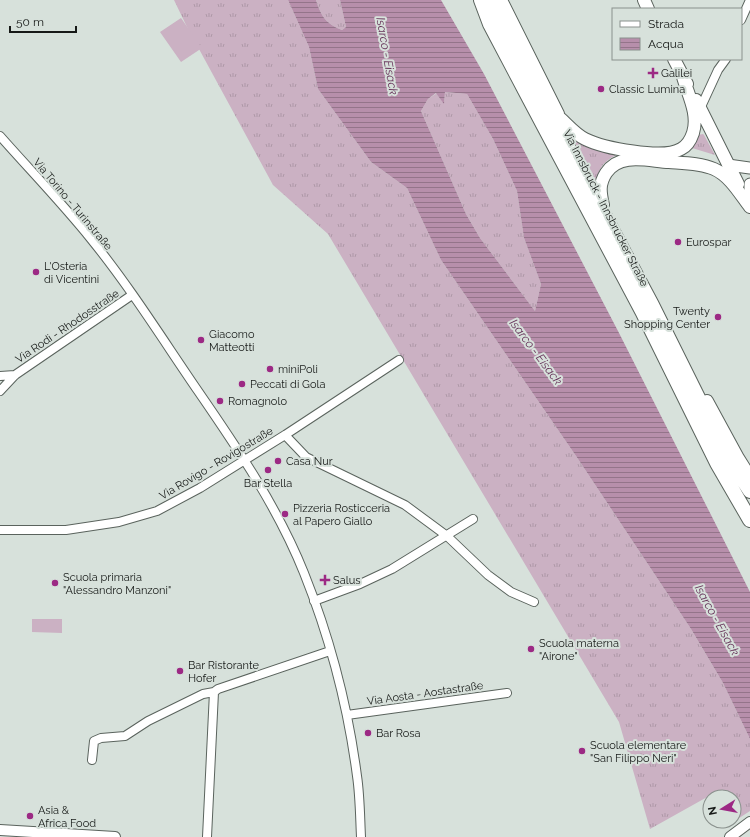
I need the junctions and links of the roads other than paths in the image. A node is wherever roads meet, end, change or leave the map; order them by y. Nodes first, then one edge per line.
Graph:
1 (481, 0) edge
2 (492, 0) edge
3 (501, 0) edge
4 (750, 0) edge
5 (742, 18) edge
6 (674, 60) edge
7 (725, 60) edge
8 (683, 77) junction
9 (700, 109) junction
10 (560, 118) junction
11 (0, 136) edge
12 (728, 165) junction
13 (750, 168) edge
14 (750, 184) edge
15 (750, 201) edge
16 (603, 205) junction
17 (750, 206) edge
18 (132, 295) junction
19 (399, 360) dead end
20 (15, 375) junction
21 (0, 376) edge
22 (0, 391) edge
23 (285, 435) junction
24 (244, 460) junction
25 (750, 477) edge
26 (750, 491) edge
27 (473, 519) dead end
28 (750, 520) edge
29 (0, 530) edge
30 (447, 536) junction
31 (314, 601) junction
32 (534, 602) dead end
33 (330, 651) junction
34 (214, 692) junction
35 (506, 693) dead end
36 (347, 715) junction
37 (92, 760) dead end
38 (750, 822) edge
39 (0, 830) edge
40 (115, 837) edge
41 (207, 837) edge
42 (361, 837) edge
43 (730, 837) edge

1 - 28 highway
2 - 26 highway
3 - 10 main road, Via Innsbruck - Innsbrucker Straße
4 - 5 street
6 - 8 main road
7 - 9 street
8 - 9 main road
8 - 10 main road
9 - 12 main road
10 - 16 main road, Via Innsbruck - Innsbrucker Straße
11 - 18 street, Via Torino - Turinstraße
12 - 13 main road
12 - 17 main road
14 - 15 main road
16 - 17 main road
16 - 25 main road, Via Innsbruck - Innsbrucker Straße
18 - 20 street, Via Rodi - Rhodosstraße
18 - 24 street, Via Torino - Turinstraße
19 - 23 street, Via Rovigo - Rovigostraße
20 - 21 street, Via Rodi - Rhodosstraße
20 - 22 street, Via Rodi - Rhodosstraße
23 - 24 street, Via Rovigo - Rovigostraße
23 - 30 street
24 - 29 street, Via Rovigo - Rovigostraße
24 - 31 street, Via Torino - Turinstraße
27 - 30 street
30 - 31 street
30 - 32 street
31 - 33 street, Via Torino - Turinstraße
33 - 34 street
33 - 36 street, Via Torino - Turinstraße
34 - 37 street
34 - 41 street
35 - 36 street, Via Aosta - Aostastraße
36 - 42 street, Via Torino - Turinstraße
38 - 43 street
39 - 40 street

